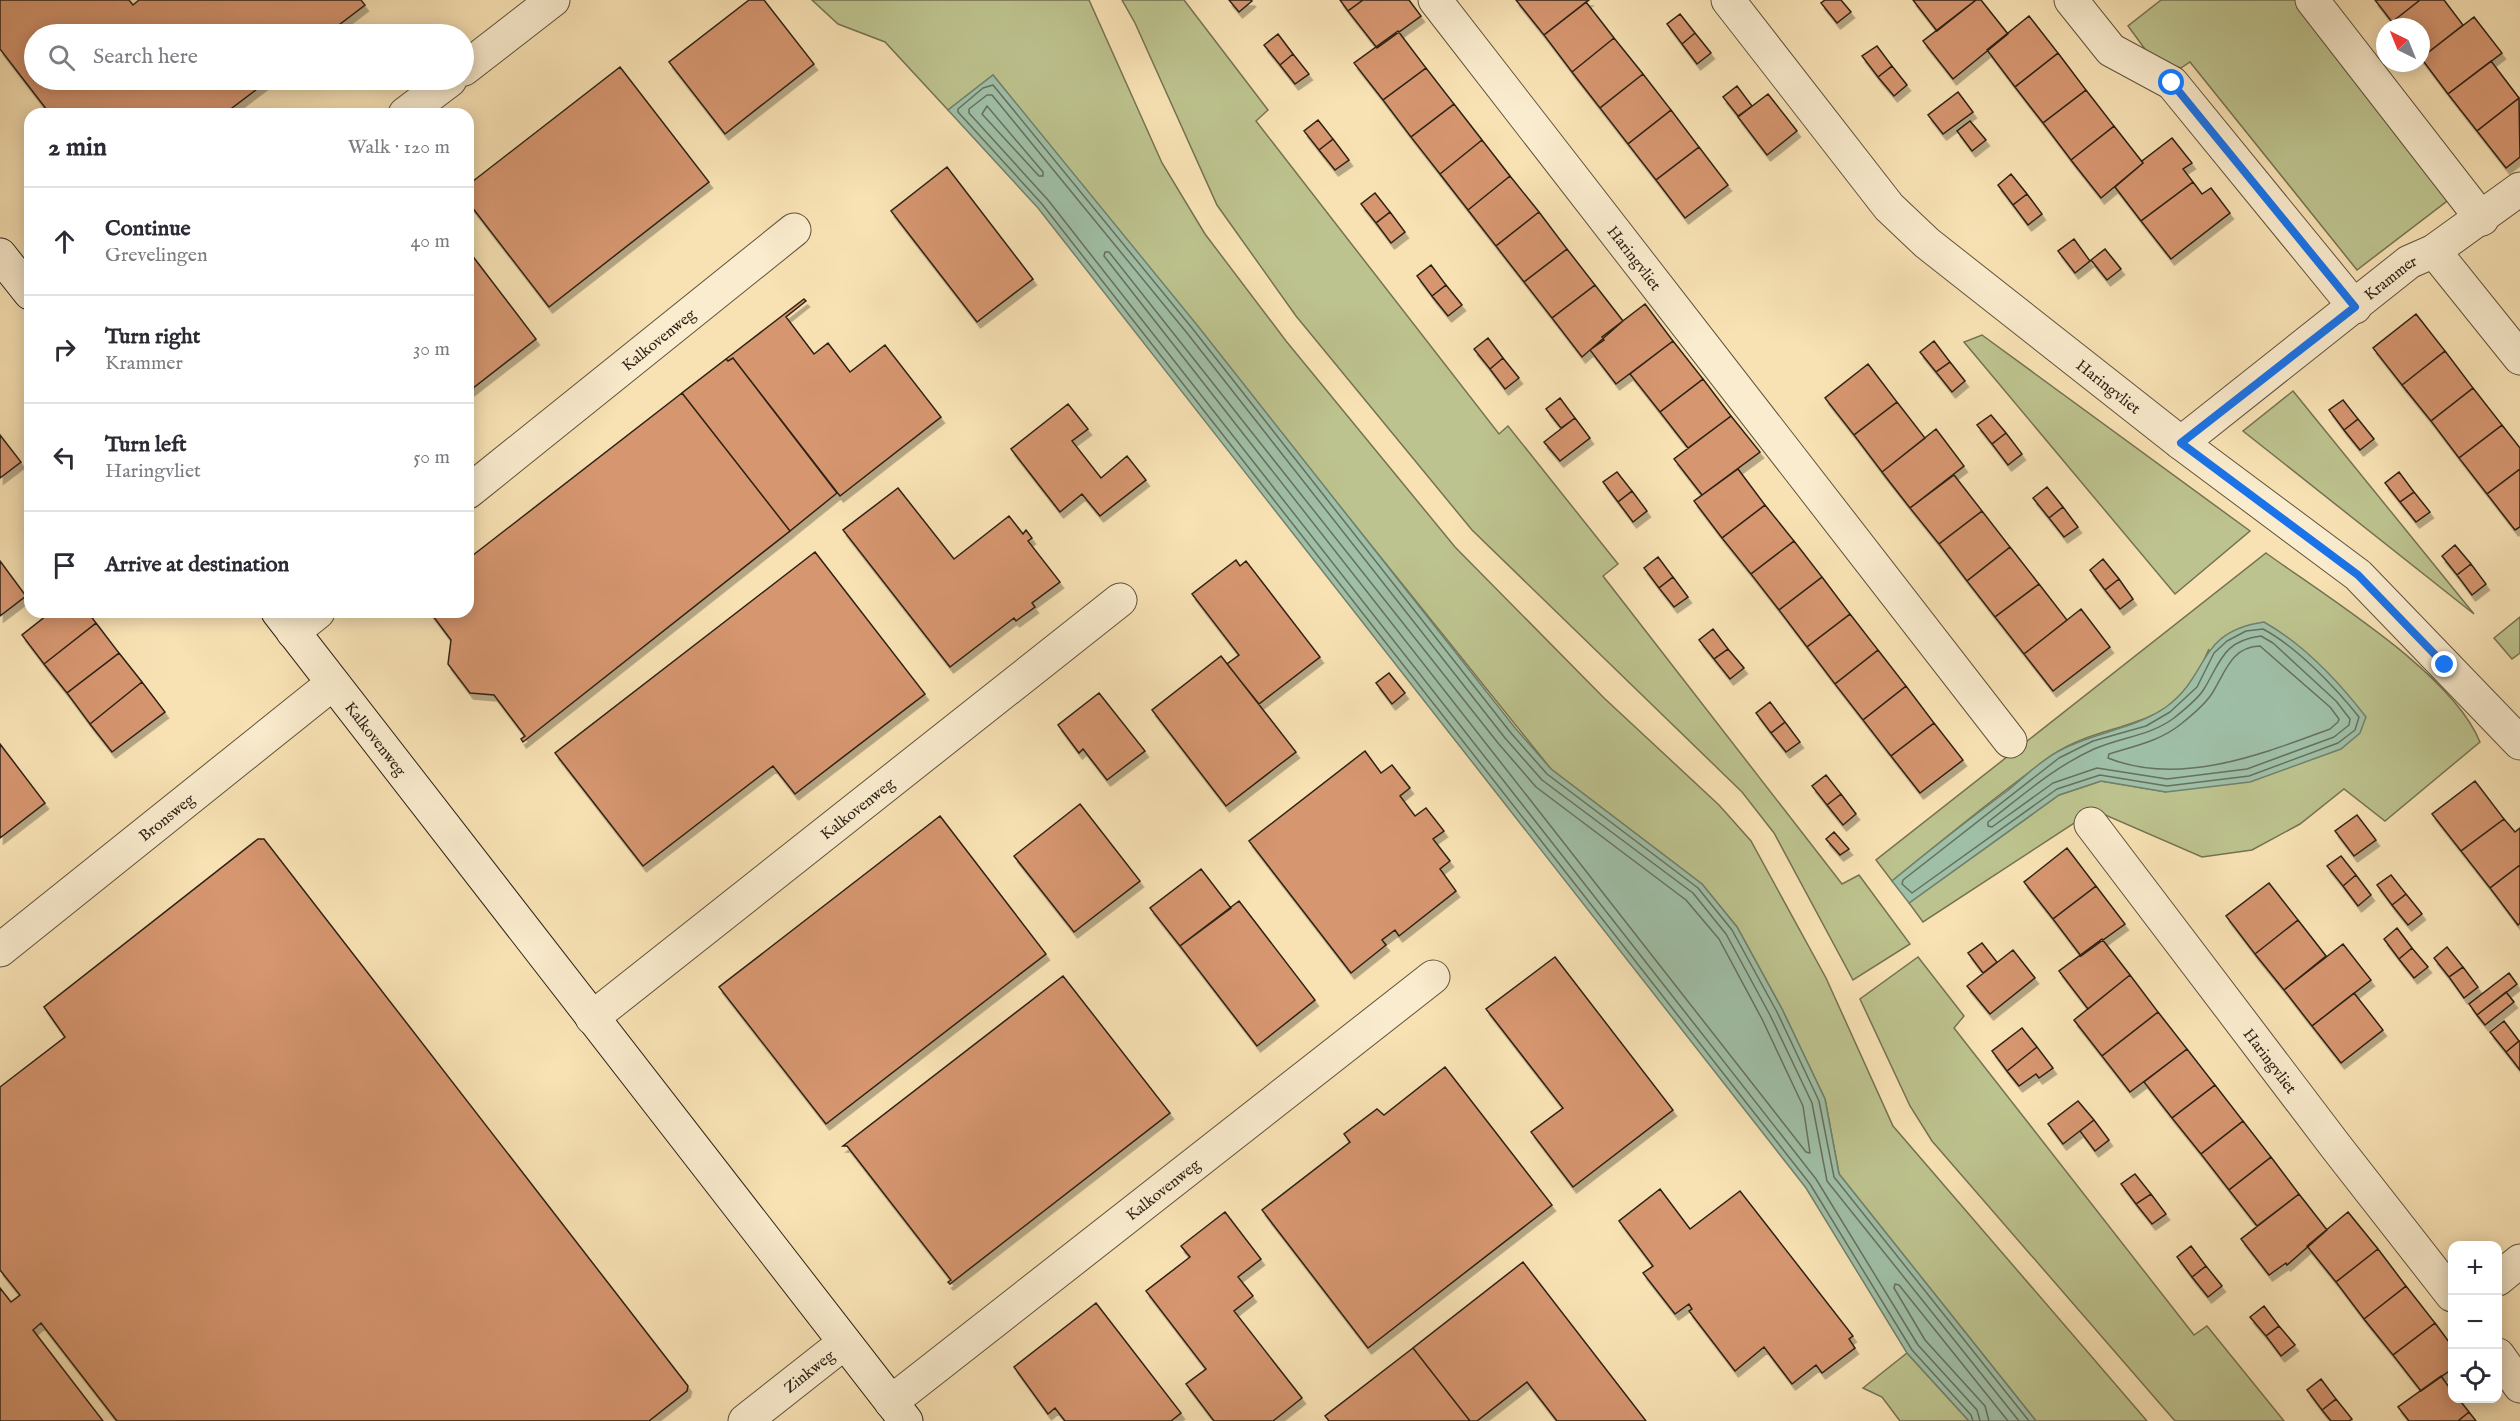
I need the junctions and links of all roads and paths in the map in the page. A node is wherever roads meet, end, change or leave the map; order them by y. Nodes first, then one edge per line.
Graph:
1 (553, 0) edge
2 (1435, 0) edge
3 (1728, 0) edge
4 (2071, 0) edge
5 (2312, 0) edge
6 (474, 61) edge
7 (437, 90) edge
8 (413, 108) edge
9 (2520, 189) edge
10 (2482, 219) junction
11 (794, 230) dead end
12 (2434, 251) junction
13 (0, 255) edge
14 (24, 285) edge
15 (2355, 307) junction
16 (2520, 358) edge
17 (2181, 443) junction
18 (474, 487) edge
19 (1120, 600) dead end
20 (286, 622) edge
21 (332, 684) junction
22 (2010, 741) dead end
23 (2520, 743) edge
24 (2091, 824) dead end
25 (0, 950) edge
26 (1433, 977) dead end
27 (592, 1018) junction
28 (2520, 1261) edge
29 (2502, 1276) edge
30 (2448, 1289) edge
31 (844, 1343) junction
32 (2502, 1361) edge
33 (2520, 1386) edge
34 (898, 1412) edge
35 (745, 1421) edge

1 - 6 street
2 - 22 street, Haringvliet
3 - 17 street, Haringvliet
4 - 15 street
5 - 10 street
7 - 8 street
9 - 10 street, Krammer
10 - 12 street, Krammer
11 - 18 street, Kalkovenweg
12 - 15 street, Krammer
12 - 16 street, Krammer
13 - 14 street
15 - 17 street, Krammer
17 - 23 street, Haringvliet
19 - 27 street, Kalkovenweg
20 - 21 street, Kalkovenweg
21 - 25 street, Bronsweg
21 - 27 street, Kalkovenweg
24 - 30 street, Haringvliet
26 - 34 street, Kalkovenweg
27 - 31 street, Kalkovenweg
28 - 29 street
31 - 34 street, Kalkovenweg
31 - 35 street, Zinkweg
32 - 33 street

